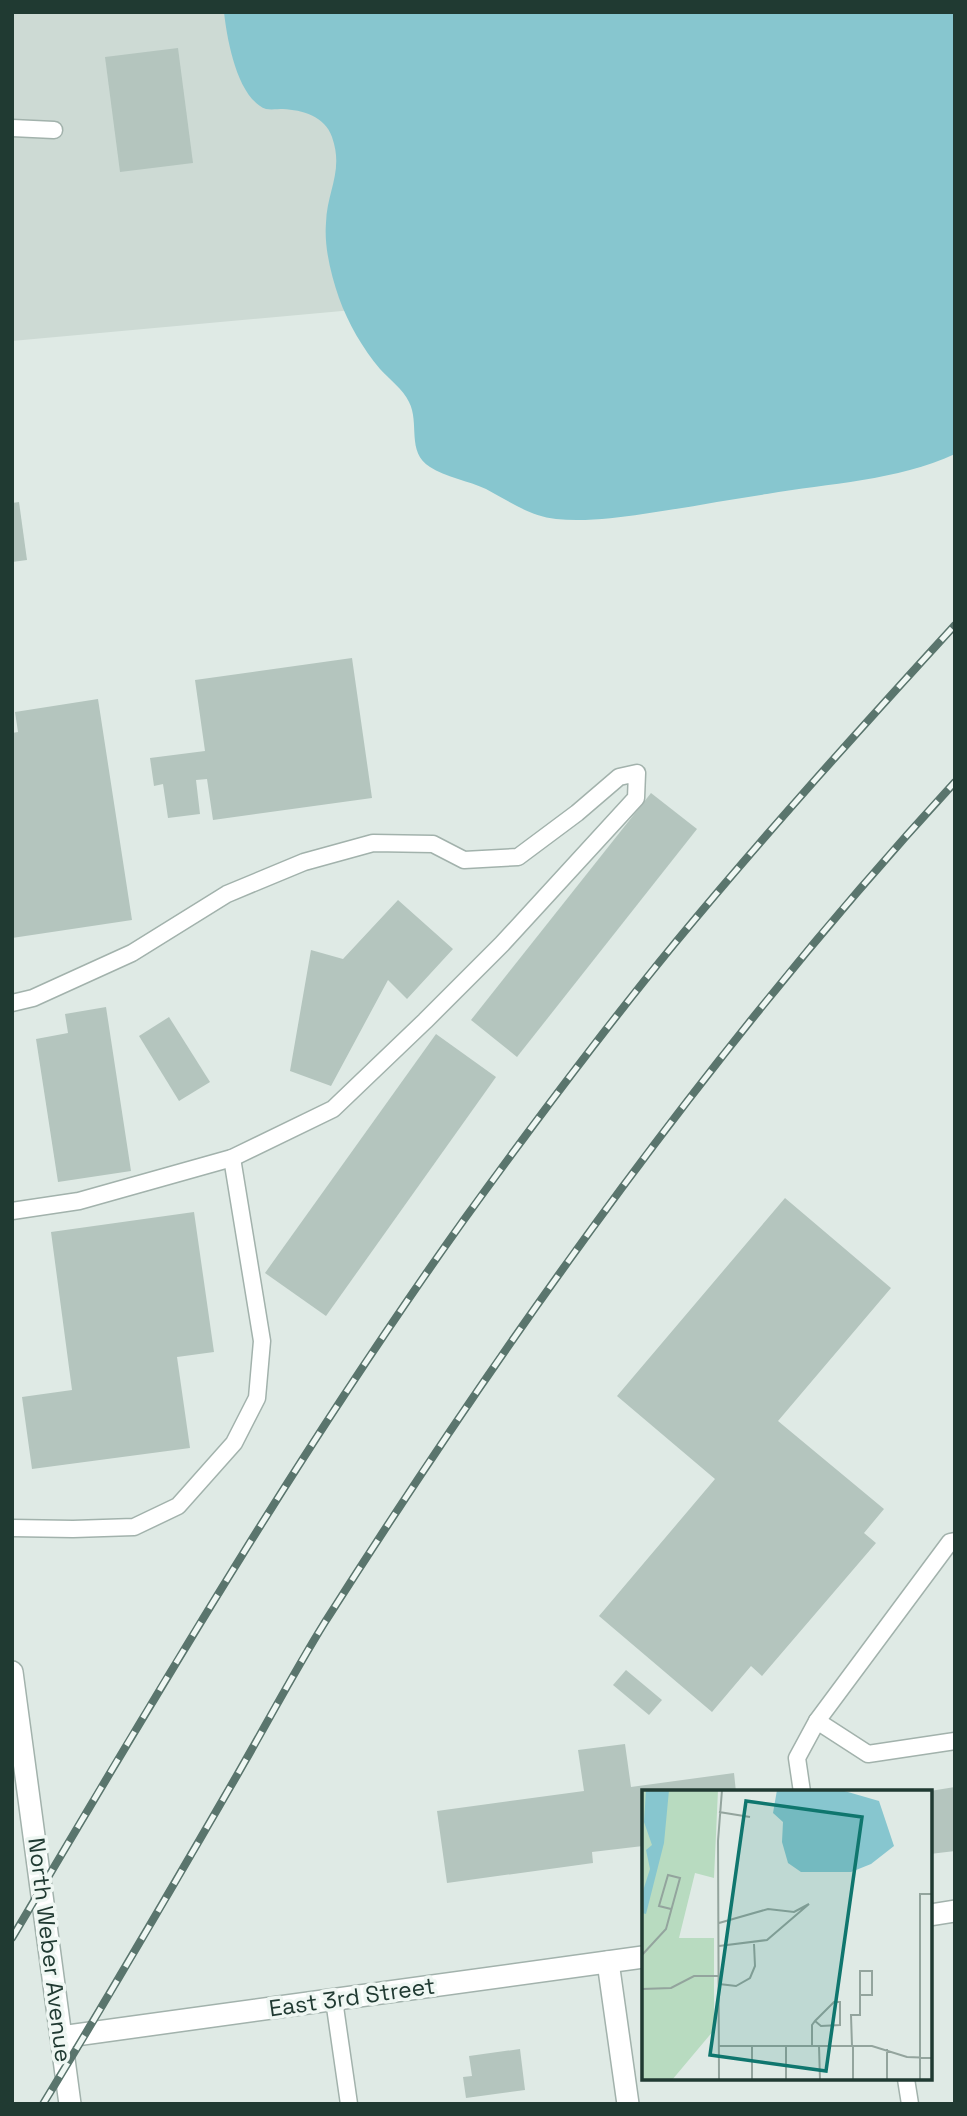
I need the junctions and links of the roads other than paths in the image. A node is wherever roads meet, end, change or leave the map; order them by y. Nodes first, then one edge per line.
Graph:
1 (12, 128) edge
2 (54, 130) dead end
3 (12, 1003) edge
4 (232, 1158) junction
5 (12, 1211) edge
6 (12, 1528) edge
7 (955, 1541) edge
8 (12, 1672) edge
9 (817, 1721) junction
10 (955, 1741) edge
11 (802, 1790) edge
12 (955, 1911) edge
13 (932, 1914) edge
14 (642, 1957) edge
15 (608, 1962) junction
16 (334, 2000) junction
17 (61, 2037) junction
18 (906, 2081) edge
19 (70, 2104) edge
20 (349, 2104) edge
21 (628, 2104) edge
22 (910, 2104) edge

1 - 2 lane
3 - 4 lane
4 - 5 lane
4 - 6 lane
7 - 9 lane
8 - 17 street, North Weber Avenue
9 - 10 lane
9 - 11 lane
12 - 13 street
14 - 15 street, East 3rd Street
15 - 16 street, East 3rd Street
15 - 21 street
16 - 17 street, East 3rd Street
16 - 20 lane
17 - 19 street, North Weber Avenue
18 - 22 lane

